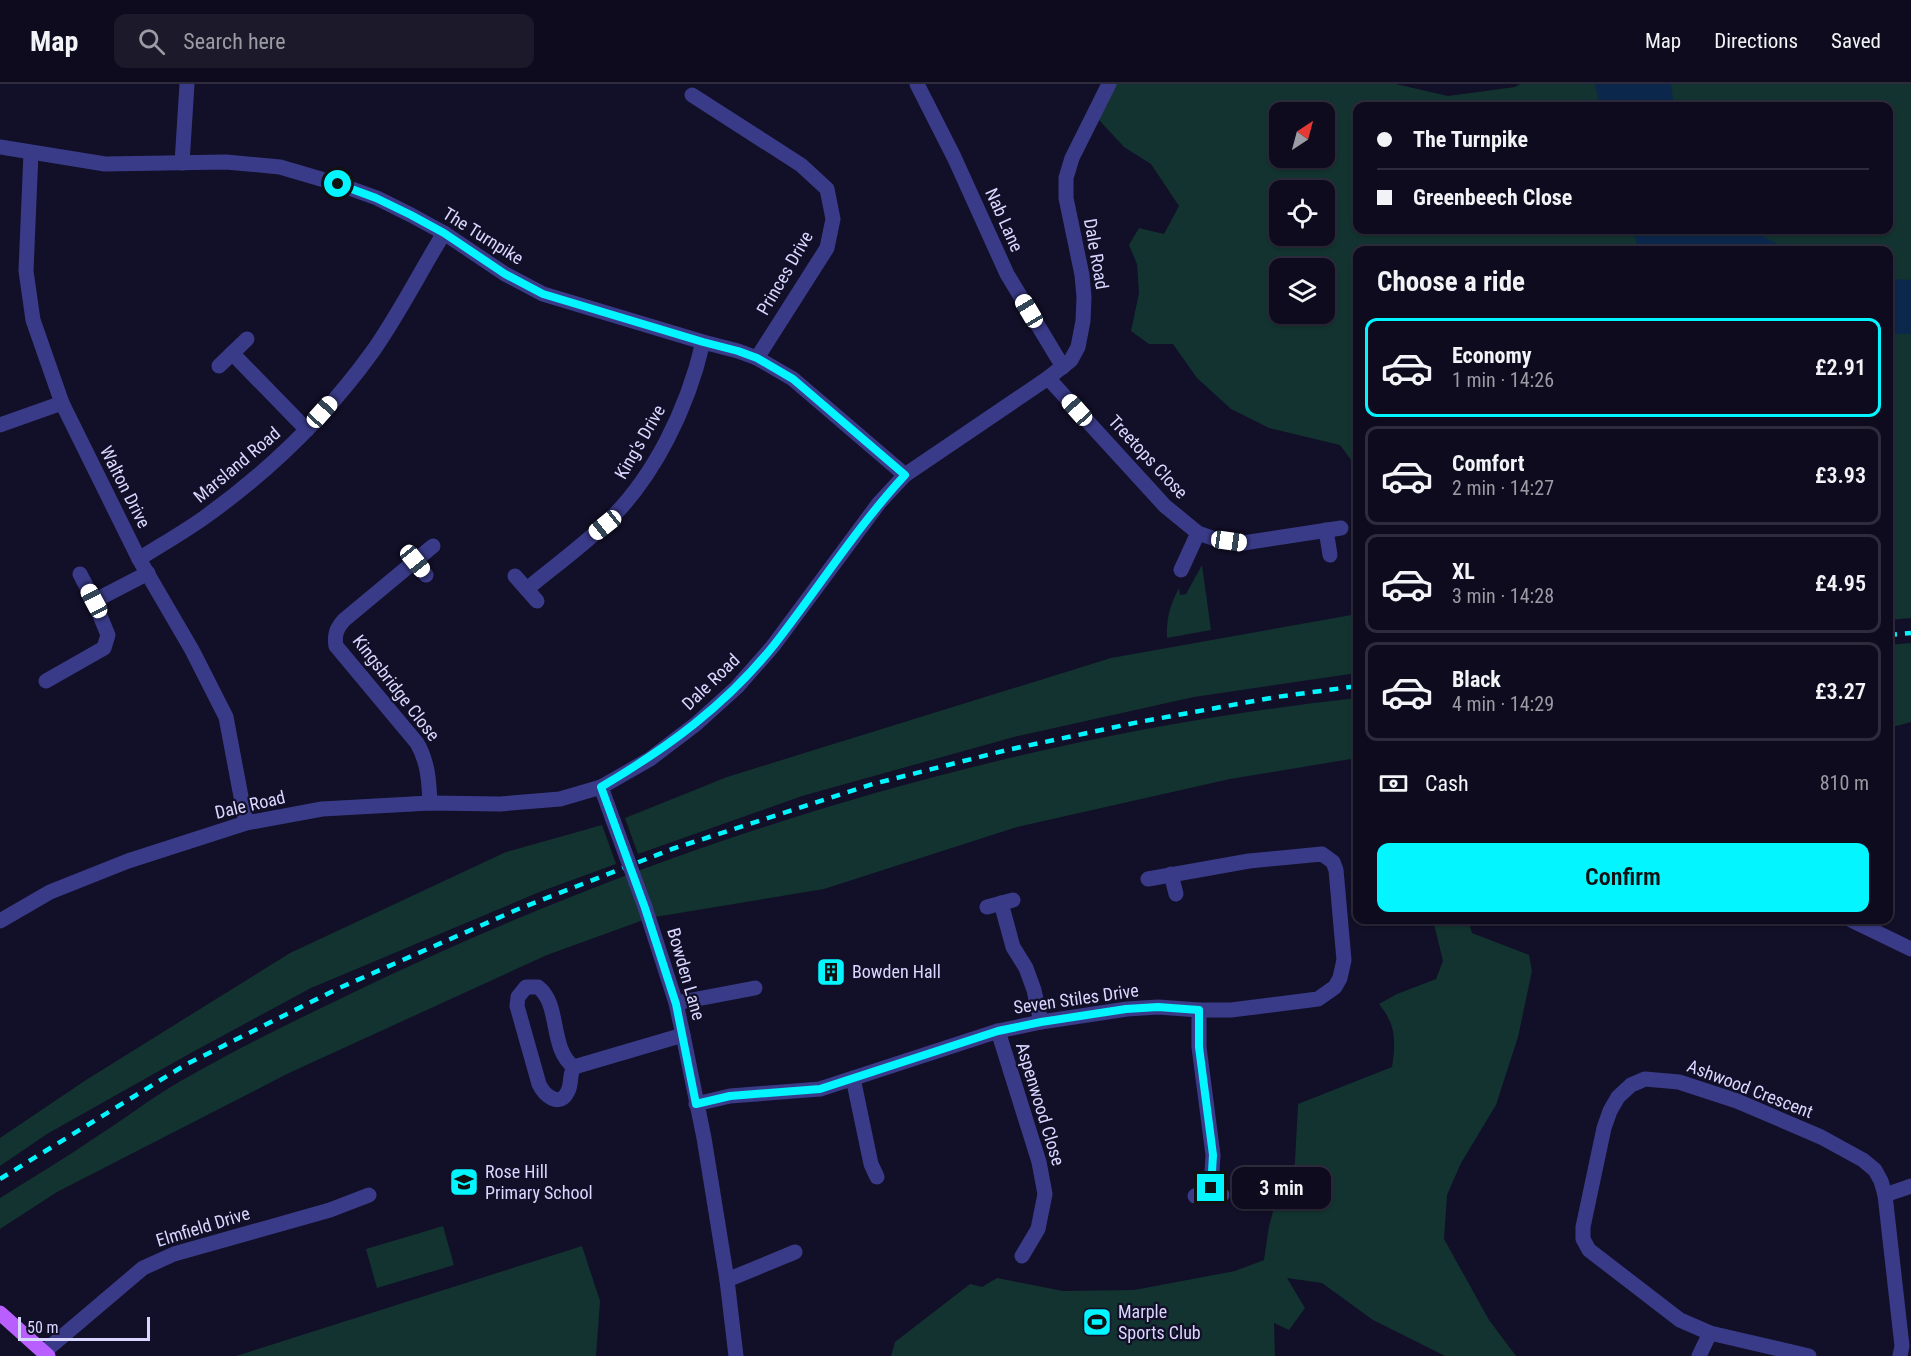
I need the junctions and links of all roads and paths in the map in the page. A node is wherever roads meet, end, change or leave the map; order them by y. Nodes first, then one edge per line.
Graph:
1 (187, 84) edge
2 (917, 84) edge
3 (1109, 84) edge
4 (692, 95) dead end
5 (0, 147) edge
6 (31, 153) junction
7 (182, 163) junction
8 (444, 233) junction
9 (247, 339) dead end
10 (703, 342) junction
11 (232, 353) junction
12 (757, 358) junction
13 (219, 366) dead end
14 (1063, 367) junction
15 (1048, 378) junction
16 (62, 404) junction
17 (0, 425) edge
18 (307, 430) junction
19 (905, 475) junction
20 (1198, 533) junction
21 (433, 546) dead end
22 (1330, 555) dead end
23 (140, 559) junction
24 (415, 561) junction
25 (1181, 570) dead end
26 (80, 573) dead end
27 (148, 573) junction
28 (426, 575) dead end
29 (515, 576) dead end
30 (527, 589) junction
31 (94, 601) junction
32 (537, 601) dead end
33 (46, 681) dead end
34 (601, 787) junction
35 (430, 803) junction
36 (246, 823) junction
37 (1171, 874) junction
38 (1148, 879) dead end
39 (1176, 894) dead end
40 (1000, 904) dead end
41 (0, 921) edge
42 (1859, 924) edge
43 (1911, 950) edge
44 (755, 988) dead end
45 (676, 1004) junction
46 (1199, 1010) junction
47 (1041, 1022) junction
48 (998, 1031) junction
49 (684, 1035) junction
50 (576, 1067) junction
51 (853, 1078) junction
52 (696, 1104) junction
53 (877, 1178) dead end
54 (1911, 1186) edge
55 (369, 1195) dead end
56 (1885, 1195) junction
57 (1195, 1196) dead end
58 (795, 1252) dead end
59 (1022, 1256) dead end
60 (727, 1280) junction
61 (0, 1313) edge
62 (1710, 1333) junction
63 (46, 1354) edge
64 (736, 1356) edge
65 (1699, 1356) edge
66 (1809, 1356) edge
67 (1900, 1356) edge

1 - 7 street
2 - 14 street, Nab Lane
3 - 14 street, Dale Road
4 - 12 street, Princes Drive
5 - 6 street, The Turnpike
6 - 7 street, The Turnpike
6 - 16 street, Walton Drive
7 - 8 street, The Turnpike
8 - 10 street, The Turnpike
8 - 18 street, Marsland Road
9 - 11 street
10 - 12 street, The Turnpike
10 - 30 street, King's Drive
11 - 13 street
11 - 18 street
12 - 19 street, The Turnpike
14 - 15 street, Dale Road
15 - 19 street, Dale Road
15 - 20 street, Treetops Close
16 - 17 street
16 - 23 street, Walton Drive
18 - 23 street, Marsland Road
19 - 34 street, Dale Road
20 - 22 street, Treetops Close
20 - 25 street
21 - 24 street, Kingsbridge Close
23 - 27 street, Walton Drive
24 - 28 street
24 - 35 street, Kingsbridge Close
26 - 31 street
27 - 31 street
27 - 36 street, Walton Drive
29 - 30 street
30 - 32 street
31 - 33 street
34 - 35 street, Dale Road
34 - 45 street, Bowden Lane, bridge
35 - 36 street, Dale Road
36 - 41 street, Dale Road
37 - 38 street, Seven Stiles Drive
37 - 39 street
37 - 46 street, Seven Stiles Drive
40 - 47 street
42 - 43 street
44 - 45 street
45 - 49 street, Bowden Lane
46 - 47 street, Seven Stiles Drive
46 - 57 street
47 - 48 street, Seven Stiles Drive
48 - 51 street, Seven Stiles Drive
48 - 59 street, Aspenwood Close
49 - 50 street
49 - 52 street, Bowden Lane
50 - 50 street
51 - 52 street, Seven Stiles Drive
51 - 53 street
52 - 60 street, Bowden Lane
54 - 56 street
55 - 63 street, Elmfield Drive
56 - 62 street, Ashwood Crescent
56 - 67 street, Ashwood Crescent
58 - 60 street
60 - 64 street, Bowden Lane
61 - 63 main road
62 - 65 street
62 - 66 street, Ashwood Crescent

